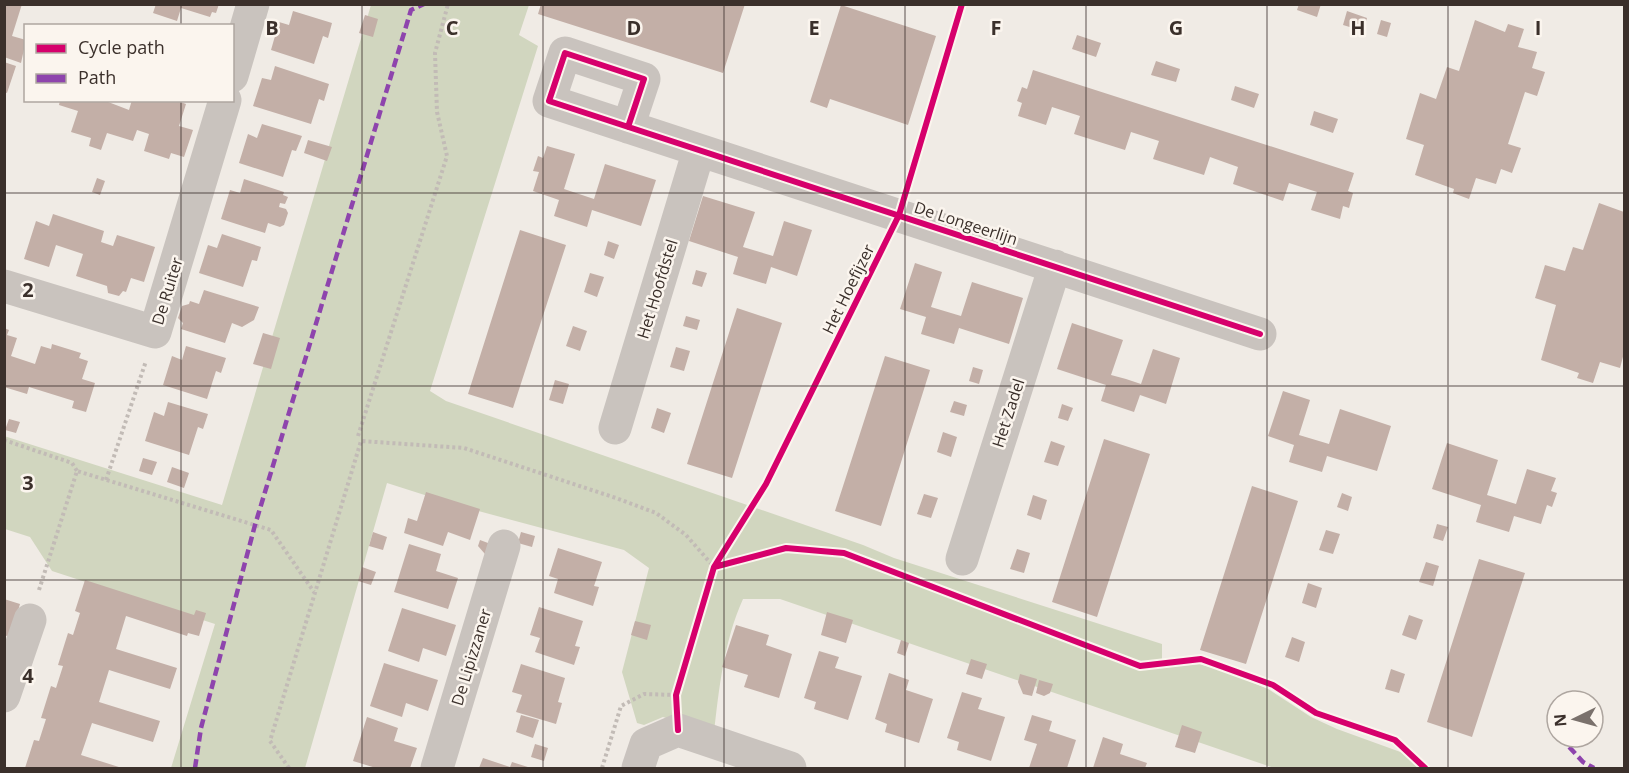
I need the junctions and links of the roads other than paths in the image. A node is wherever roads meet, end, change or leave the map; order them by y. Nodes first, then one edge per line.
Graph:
1 (253, 4) edge
2 (234, 71) edge
3 (224, 102) edge
4 (628, 127) dead end
5 (699, 150) junction
6 (1055, 266) junction
7 (4, 286) edge
8 (1260, 334) dead end
9 (615, 428) dead end
10 (504, 546) dead end
11 (962, 559) dead end
12 (30, 620) road end
13 (5, 693) edge
14 (437, 768) edge
15 (638, 768) edge
16 (790, 768) edge

1 - 2 street
3 - 7 street, De Ruiter
4 - 5 street, De Longeerlijn
5 - 6 street, De Longeerlijn
5 - 9 street, Het Hoofdstel
6 - 8 street, De Longeerlijn
6 - 11 street, Het Zadel
10 - 14 street, De Lipizzaner
12 - 13 street
15 - 16 street

